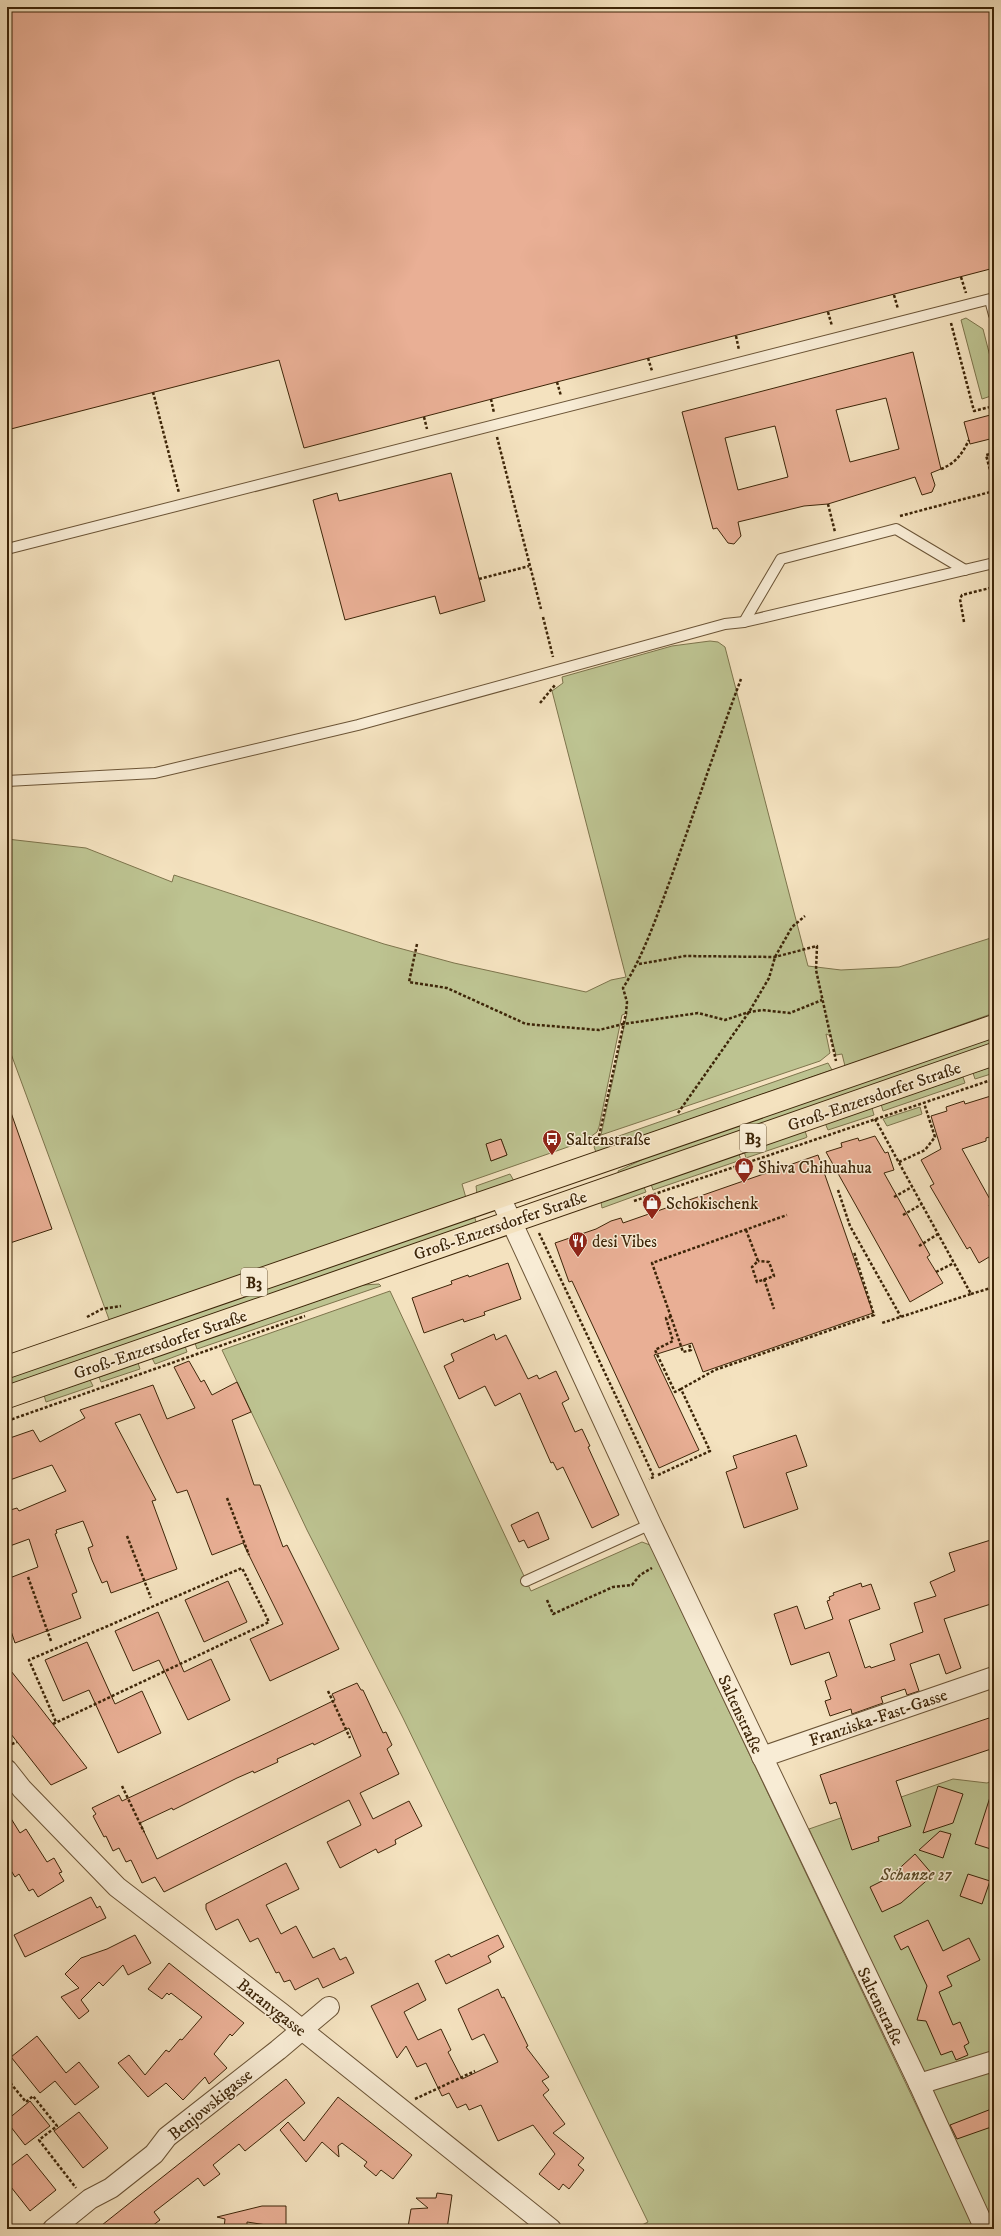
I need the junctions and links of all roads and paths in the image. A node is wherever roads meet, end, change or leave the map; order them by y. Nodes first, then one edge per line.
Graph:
1 (961, 277) dead end
2 (894, 294) dead end
3 (967, 295) dead end
4 (992, 299) edge
5 (828, 312) dead end
6 (899, 313) dead end
7 (994, 315) edge
8 (833, 330) dead end
9 (736, 336) dead end
10 (740, 354) dead end
11 (648, 358) dead end
12 (654, 376) dead end
13 (557, 382) dead end
14 (153, 392) dead end
15 (491, 399) dead end
16 (562, 400) dead end
17 (497, 425) junction
18 (969, 440) dead end
19 (994, 453) edge
20 (941, 470) dead end
21 (994, 485) edge
22 (994, 491) edge
23 (828, 504) dead end
24 (182, 505) junction
25 (896, 517) dead end
26 (842, 531) dead end
27 (7, 550) edge
28 (994, 563) edge
29 (529, 566) junction
30 (965, 570) junction
31 (479, 579) dead end
32 (994, 586) edge
33 (541, 609) dead end
34 (744, 622) junction
35 (964, 622) dead end
36 (741, 679) dead end
37 (7, 781) edge
38 (805, 916) dead end
39 (417, 944) dead end
40 (775, 957) junction
41 (639, 964) junction
42 (822, 1000) junction
43 (749, 1012) junction
44 (623, 1024) junction
45 (994, 1026) edge
46 (994, 1054) edge
47 (845, 1077) junction
48 (994, 1079) edge
49 (924, 1103) junction
50 (678, 1113) dead end
51 (875, 1119) junction
52 (992, 1138) dead end
53 (598, 1140) dead end
54 (994, 1143) edge
55 (899, 1162) junction
56 (912, 1187) junction
57 (838, 1190) dead end
58 (500, 1197) junction
59 (894, 1197) dead end
60 (628, 1204) dead end
61 (922, 1204) junction
62 (904, 1214) dead end
63 (787, 1215) dead end
64 (511, 1221) junction
65 (537, 1227) dead end
66 (746, 1230) junction
67 (545, 1232) dead end
68 (540, 1234) junction
69 (938, 1234) junction
70 (536, 1235) dead end
71 (918, 1246) dead end
72 (854, 1252) dead end
73 (758, 1261) junction
74 (954, 1262) junction
75 (936, 1272) dead end
76 (764, 1279) junction
77 (994, 1287) edge
78 (971, 1294) junction
79 (774, 1309) dead end
80 (312, 1313) dead end
81 (671, 1317) junction
82 (901, 1317) junction
83 (882, 1323) dead end
84 (689, 1344) dead end
85 (7, 1367) edge
86 (681, 1389) junction
87 (7, 1397) edge
88 (7, 1421) edge
89 (658, 1475) dead end
90 (654, 1477) dead end
91 (227, 1498) dead end
92 (651, 1524) junction
93 (127, 1536) dead end
94 (249, 1555) dead end
95 (653, 1562) dead end
96 (28, 1576) dead end
97 (526, 1581) dead end
98 (150, 1598) dead end
99 (547, 1600) dead end
100 (51, 1640) dead end
101 (994, 1677) edge
102 (328, 1691) dead end
103 (56, 1722) junction
104 (53, 1724) dead end
105 (350, 1738) dead end
106 (17, 1742) dead end
107 (7, 1746) edge
108 (762, 1757) junction
109 (7, 1770) edge
110 (122, 1786) dead end
111 (144, 1832) dead end
112 (329, 2007) dead end
113 (301, 2030) junction
114 (994, 2061) edge
115 (475, 2071) dead end
116 (7, 2079) edge
117 (918, 2084) junction
118 (404, 2113) junction
119 (87, 2201) junction
120 (53, 2229) edge
121 (551, 2229) edge
122 (985, 2229) edge

1 - 3 path
2 - 6 path
4 - 7 lane
4 - 17 lane
5 - 8 path
9 - 10 path
11 - 12 path
13 - 16 path
14 - 24 path
15 - 17 path
17 - 24 lane
17 - 29 path
18 - 20 path
19 - 21 path
22 - 25 path
23 - 26 path
24 - 27 lane
28 - 30 lane
29 - 31 path
29 - 33 path
30 - 34 lane
30 - 34 lane
32 - 35 path
34 - 37 lane
36 - 41 path
38 - 40 path
39 - 44 path
40 - 41 path
40 - 42 path
40 - 43 path
41 - 44 path
42 - 43 path
42 - 47 path
43 - 44 path
43 - 50 path
44 - 53 path
45 - 47 main road, Groß-Enzersdorfer Straße / B3
46 - 64 main road, Groß-Enzersdorfer Straße / B3
47 - 58 main road, Groß-Enzersdorfer Straße / B3
48 - 49 path
49 - 51 path
49 - 55 path
51 - 55 path
51 - 60 path
52 - 54 path
55 - 56 path
56 - 59 path
56 - 61 path
57 - 82 path
58 - 64 street, Saltenstraße
58 - 85 main road, Groß-Enzersdorfer Straße / B3
61 - 62 path
61 - 69 path
63 - 66 path
64 - 87 main road, Groß-Enzersdorfer Straße / B3
64 - 92 street, Saltenstraße
65 - 68 path
66 - 73 path
66 - 81 path
67 - 68 path
68 - 70 path
68 - 90 path
69 - 71 path
69 - 74 path
72 - 86 path
73 - 76 path
73 - 76 path
74 - 75 path
74 - 78 path
76 - 79 path
77 - 78 path
78 - 82 path
80 - 88 path
81 - 84 path
81 - 86 path
82 - 83 path
86 - 89 path
91 - 94 path
92 - 97 lane
92 - 108 street, Saltenstraße
93 - 98 path
95 - 99 path
96 - 100 path
101 - 108 street, Franziska-Fast-Gasse
102 - 105 path
103 - 103 path
103 - 104 path
106 - 107 path
108 - 117 street, Saltenstraße
109 - 113 street, Baranygasse
110 - 111 path
112 - 113 street, Benjowskigasse
113 - 118 street, Baranygasse
113 - 119 street, Benjowskigasse
114 - 117 street
115 - 118 path
116 - 119 path
117 - 122 street, Saltenstraße
118 - 121 street, Baranygasse
119 - 120 street, Benjowskigasse

